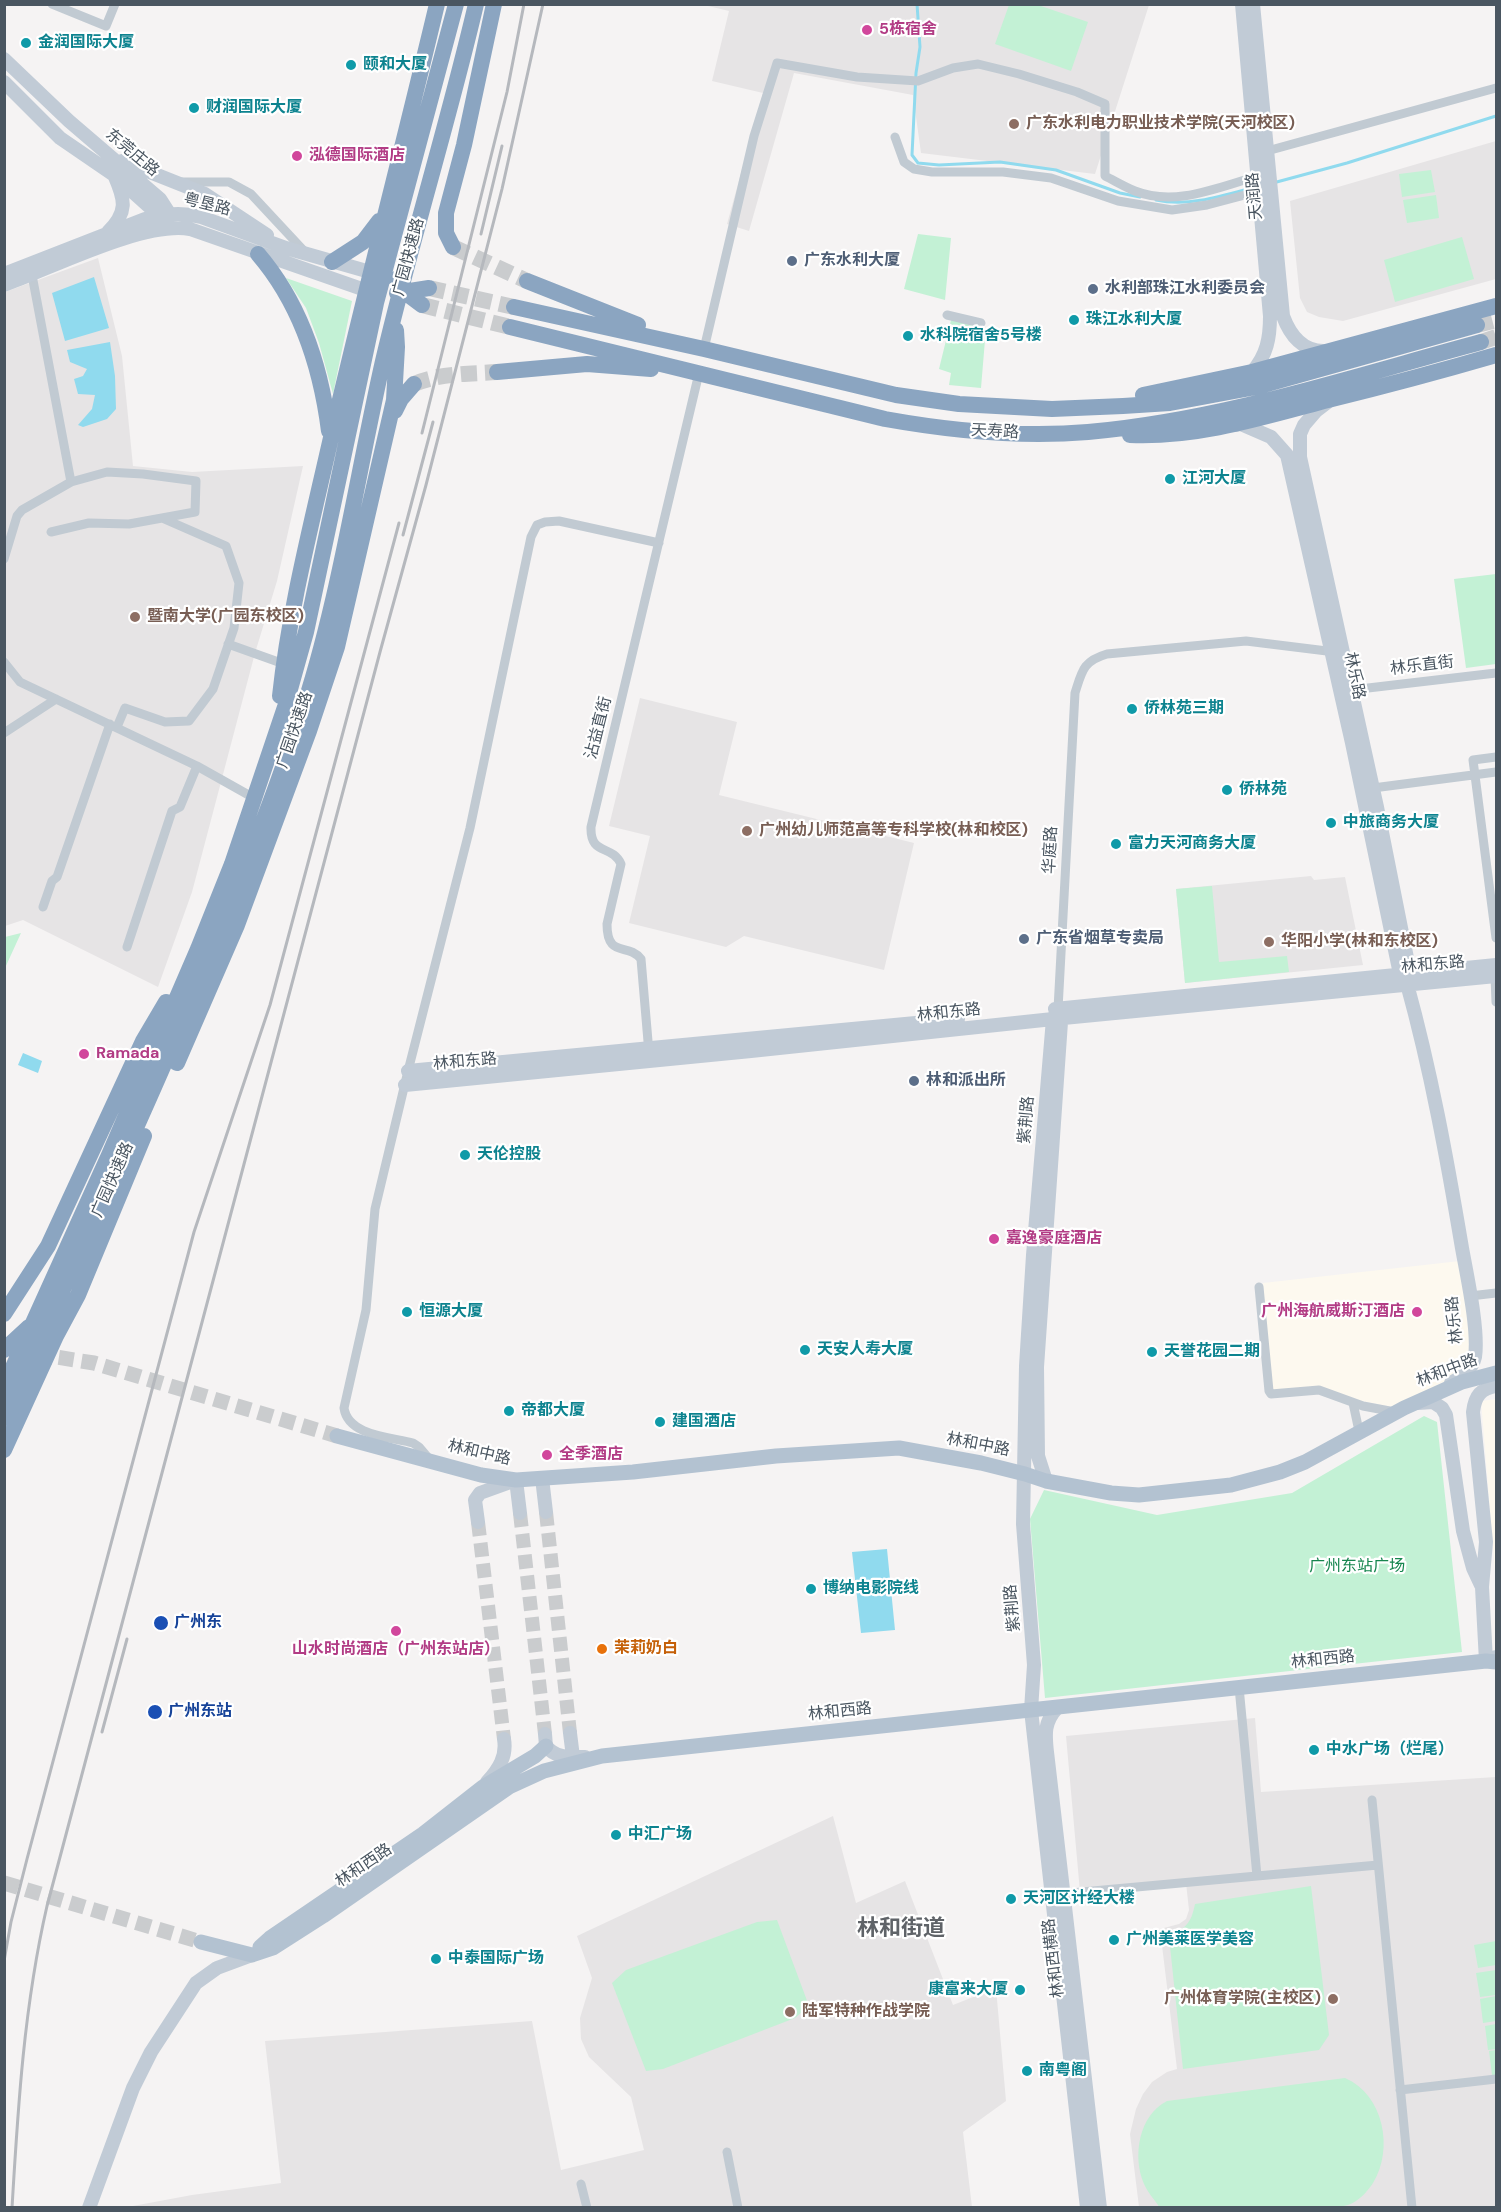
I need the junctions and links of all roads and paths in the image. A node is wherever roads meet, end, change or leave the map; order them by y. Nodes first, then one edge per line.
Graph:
1 (52, 4) edge
2 (115, 4) edge
3 (437, 4) edge
4 (456, 4) edge
5 (476, 4) edge
6 (494, 4) edge
7 (1242, 4) edge
8 (1253, 4) edge
9 (4, 58) edge
10 (421, 71) junction
11 (4, 82) edge
12 (476, 87) junction
13 (1497, 88) edge
14 (894, 137) dead end
15 (403, 144) junction
16 (1268, 151) junction
17 (111, 157) junction
18 (460, 160) junction
19 (114, 175) junction
20 (180, 182) junction
21 (1264, 183) junction
22 (388, 204) junction
23 (166, 218) junction
24 (105, 234) junction
25 (453, 247) dead end
26 (286, 248) junction
27 (258, 254) junction
28 (306, 254) junction
29 (332, 262) junction
30 (370, 272) junction
31 (4, 274) edge
32 (32, 275) junction
33 (527, 280) tunnel mouth
34 (4, 285) edge
35 (400, 285) junction
36 (429, 288) tunnel mouth
37 (365, 290) junction
38 (389, 296) junction
39 (1497, 306) edge
40 (514, 307) tunnel mouth
41 (947, 315) dead end
42 (1497, 317) edge
43 (1478, 318) junction
44 (981, 322) dead end
45 (510, 327) tunnel mouth
46 (354, 337) junction
47 (1481, 342) tunnel mouth
48 (704, 348) junction
49 (1335, 351) junction
50 (1496, 354) tunnel mouth
51 (497, 372) tunnel mouth
52 (1251, 372) junction
53 (699, 373) junction
54 (833, 381) junction
55 (414, 384) tunnel mouth
56 (1331, 400) junction
57 (827, 405) junction
58 (338, 406) junction
59 (1092, 406) junction
60 (389, 422) junction
61 (1216, 428) junction
62 (1087, 432) junction
63 (330, 442) junction
64 (71, 482) junction
65 (162, 518) junction
66 (51, 532) dead end
67 (659, 543) junction
68 (4, 558) edge
69 (228, 644) junction
70 (1338, 652) junction
71 (4, 662) edge
72 (284, 664) junction
73 (1497, 673) edge
74 (1351, 690) junction
75 (56, 699) junction
76 (113, 726) junction
77 (277, 730) junction
78 (4, 733) edge
79 (1497, 757) edge
80 (197, 766) junction
81 (1497, 772) edge
82 (276, 784) junction
83 (1373, 788) junction
84 (254, 798) junction
85 (44, 907) dead end
86 (237, 924) junction
87 (1497, 938) edge
88 (127, 947) dead end
89 (1496, 972) edge
90 (185, 977) junction
91 (1406, 977) junction
92 (1497, 1002) edge
93 (1057, 1015) junction
94 (650, 1055) junction
95 (406, 1078) junction
96 (115, 1157) junction
97 (48, 1246) junction
98 (1259, 1287) dead end
99 (1497, 1293) edge
100 (78, 1295) junction
101 (1470, 1296) junction
102 (4, 1314) edge
103 (56, 1336) junction
104 (10, 1344) edge
105 (4, 1361) edge
106 (1496, 1382) edge
107 (4, 1387) edge
108 (1353, 1403) junction
109 (1411, 1405) junction
110 (1395, 1412) junction
111 (4, 1418) edge
112 (1359, 1431) junction
113 (337, 1436) tunnel mouth
114 (4, 1450) edge
115 (430, 1460) junction
116 (1025, 1474) junction
117 (542, 1478) junction
118 (516, 1480) junction
119 (1046, 1481) junction
120 (546, 1512) tunnel mouth
121 (520, 1513) tunnel mouth
122 (478, 1522) tunnel mouth
123 (1482, 1587) junction
124 (1493, 1660) edge
125 (1239, 1687) junction
126 (1057, 1708) junction
127 (1031, 1710) junction
128 (570, 1732) tunnel mouth
129 (546, 1740) joint
130 (602, 1756) junction
131 (573, 1757) junction
132 (516, 1767) junction
133 (544, 1772) junction
134 (483, 1787) junction
135 (1372, 1800) dead end
136 (1378, 1865) junction
137 (1257, 1876) junction
138 (1057, 1894) junction
139 (201, 1942) tunnel mouth
140 (252, 1955) junction
141 (1497, 2079) edge
142 (1400, 2090) junction
143 (728, 2152) dead end
144 (581, 2184) dead end
145 (89, 2208) edge
146 (587, 2208) edge
147 (738, 2208) edge
148 (1087, 2208) edge
149 (1100, 2208) edge
150 (1412, 2208) edge

1 - 2 street
3 - 10 highway
4 - 77 highway, 广园快速路
5 - 82 highway, 广园快速路
6 - 12 highway
7 - 21 street, 天润路
8 - 16 street, 天润路
9 - 17 street, 东莞庄路
10 - 12 highway
10 - 15 highway
11 - 19 street, 东莞庄路
12 - 18 highway
13 - 16 street
14 - 21 street
15 - 18 highway
15 - 22 highway
16 - 21 street, 天润路
17 - 20 street
17 - 23 street, 东莞庄路
18 - 25 highway
19 - 23 street, 东莞庄路
19 - 24 street
20 - 26 street
20 - 28 street
21 - 48 street
21 - 49 street, 天润路
21 - 52 street, 天润路
22 - 29 highway
22 - 30 highway
22 - 35 highway
23 - 24 street, 粤垦路
23 - 26 street, 粤垦路
23 - 27 street, 粤垦路
23 - 32 street, 粤垦路
24 - 31 street, 粤垦路
26 - 28 street, 粤垦路
27 - 37 street, 粤垦路
27 - 63 highway
28 - 29 street, 粤垦路
29 - 30 street, 粤垦路
30 - 35 highway
30 - 37 highway
30 - 38 highway
32 - 34 street, 粤垦路
32 - 64 street
33 - 48 highway
35 - 36 highway
35 - 38 highway
35 - 38 highway
37 - 38 highway
37 - 46 highway
38 - 46 highway
38 - 60 highway
39 - 43 highway
40 - 48 highway, 天寿路
41 - 44 street
42 - 43 highway
43 - 49 highway
43 - 59 highway, 天寿路
45 - 53 highway, 天寿路
46 - 58 highway
47 - 62 highway, 天寿路
48 - 54 highway, 天寿路
49 - 52 highway
50 - 56 highway
51 - 53 highway
52 - 59 highway
53 - 57 highway, 天寿路
53 - 67 street, 沾益直街
54 - 57 highway
54 - 59 highway, 天寿路
55 - 60 highway
56 - 61 highway
56 - 70 street, 林乐路
57 - 62 highway, 天寿路
58 - 60 highway
58 - 63 highway
60 - 86 highway
61 - 62 highway
61 - 70 street, 林乐路
63 - 72 highway
64 - 65 street
64 - 68 street
65 - 66 street
65 - 69 street
67 - 94 street, 沾益直街
67 - 95 street
69 - 72 street
69 - 76 street
70 - 74 street, 林乐路
70 - 91 street, 林乐路
70 - 93 street, 华庭路
71 - 75 street
72 - 77 highway
73 - 74 street, 林乐直街
74 - 83 street, 林乐路
75 - 76 street
75 - 78 street
76 - 80 street
76 - 85 street
77 - 84 highway, 广园快速路
79 - 87 street
80 - 84 street
80 - 88 street
81 - 83 street
82 - 86 highway
82 - 96 highway, 广园快速路
83 - 91 street, 林乐路
84 - 90 highway, 广园快速路
86 - 100 highway
89 - 91 street, 林和东路
89 - 92 street
90 - 96 highway, 广园快速路
90 - 97 highway
91 - 93 street, 林和东路
91 - 101 street, 林乐路
93 - 94 street, 林和东路
93 - 116 street, 紫荆路
93 - 119 street, 紫荆路
94 - 95 street, 林和东路
95 - 115 street
96 - 107 highway, 广园快速路
96 - 111 highway, 广园快速路
97 - 100 highway
97 - 102 highway
98 - 108 street
99 - 101 street
100 - 103 highway
101 - 109 street, 林乐路
103 - 104 highway
103 - 114 highway
104 - 105 highway
106 - 109 main road, 林和中路
106 - 123 street
108 - 110 street
108 - 112 street
109 - 110 main road, 林和中路
109 - 123 street
110 - 112 main road, 林和中路
112 - 119 main road, 林和中路
113 - 115 main road, 林和中路
115 - 118 main road, 林和中路
116 - 117 main road, 林和中路
116 - 119 main road, 林和中路
116 - 127 street, 紫荆路
117 - 118 main road, 林和中路
117 - 120 street
118 - 121 street
118 - 122 street
123 - 124 street
124 - 125 main road, 林和西路
125 - 126 main road, 林和西路
125 - 137 street
126 - 127 main road, 林和西路
126 - 138 street, 林和西横路
127 - 130 main road, 林和西路
127 - 138 street, 林和西横路
128 - 131 street
129 - 131 street
129 - 132 main road, 林和西路
130 - 131 street
130 - 133 main road, 林和西路
132 - 133 street
132 - 134 main road, 林和西路
132 - 134 street
133 - 140 main road, 林和西路
134 - 140 main road, 林和西路
135 - 136 street
136 - 137 street
136 - 142 street
137 - 138 street
138 - 148 street, 林和西横路
138 - 149 street, 林和西横路
139 - 140 main road
140 - 145 street, 林和西路
141 - 142 street
142 - 150 street
143 - 147 street
144 - 146 street

